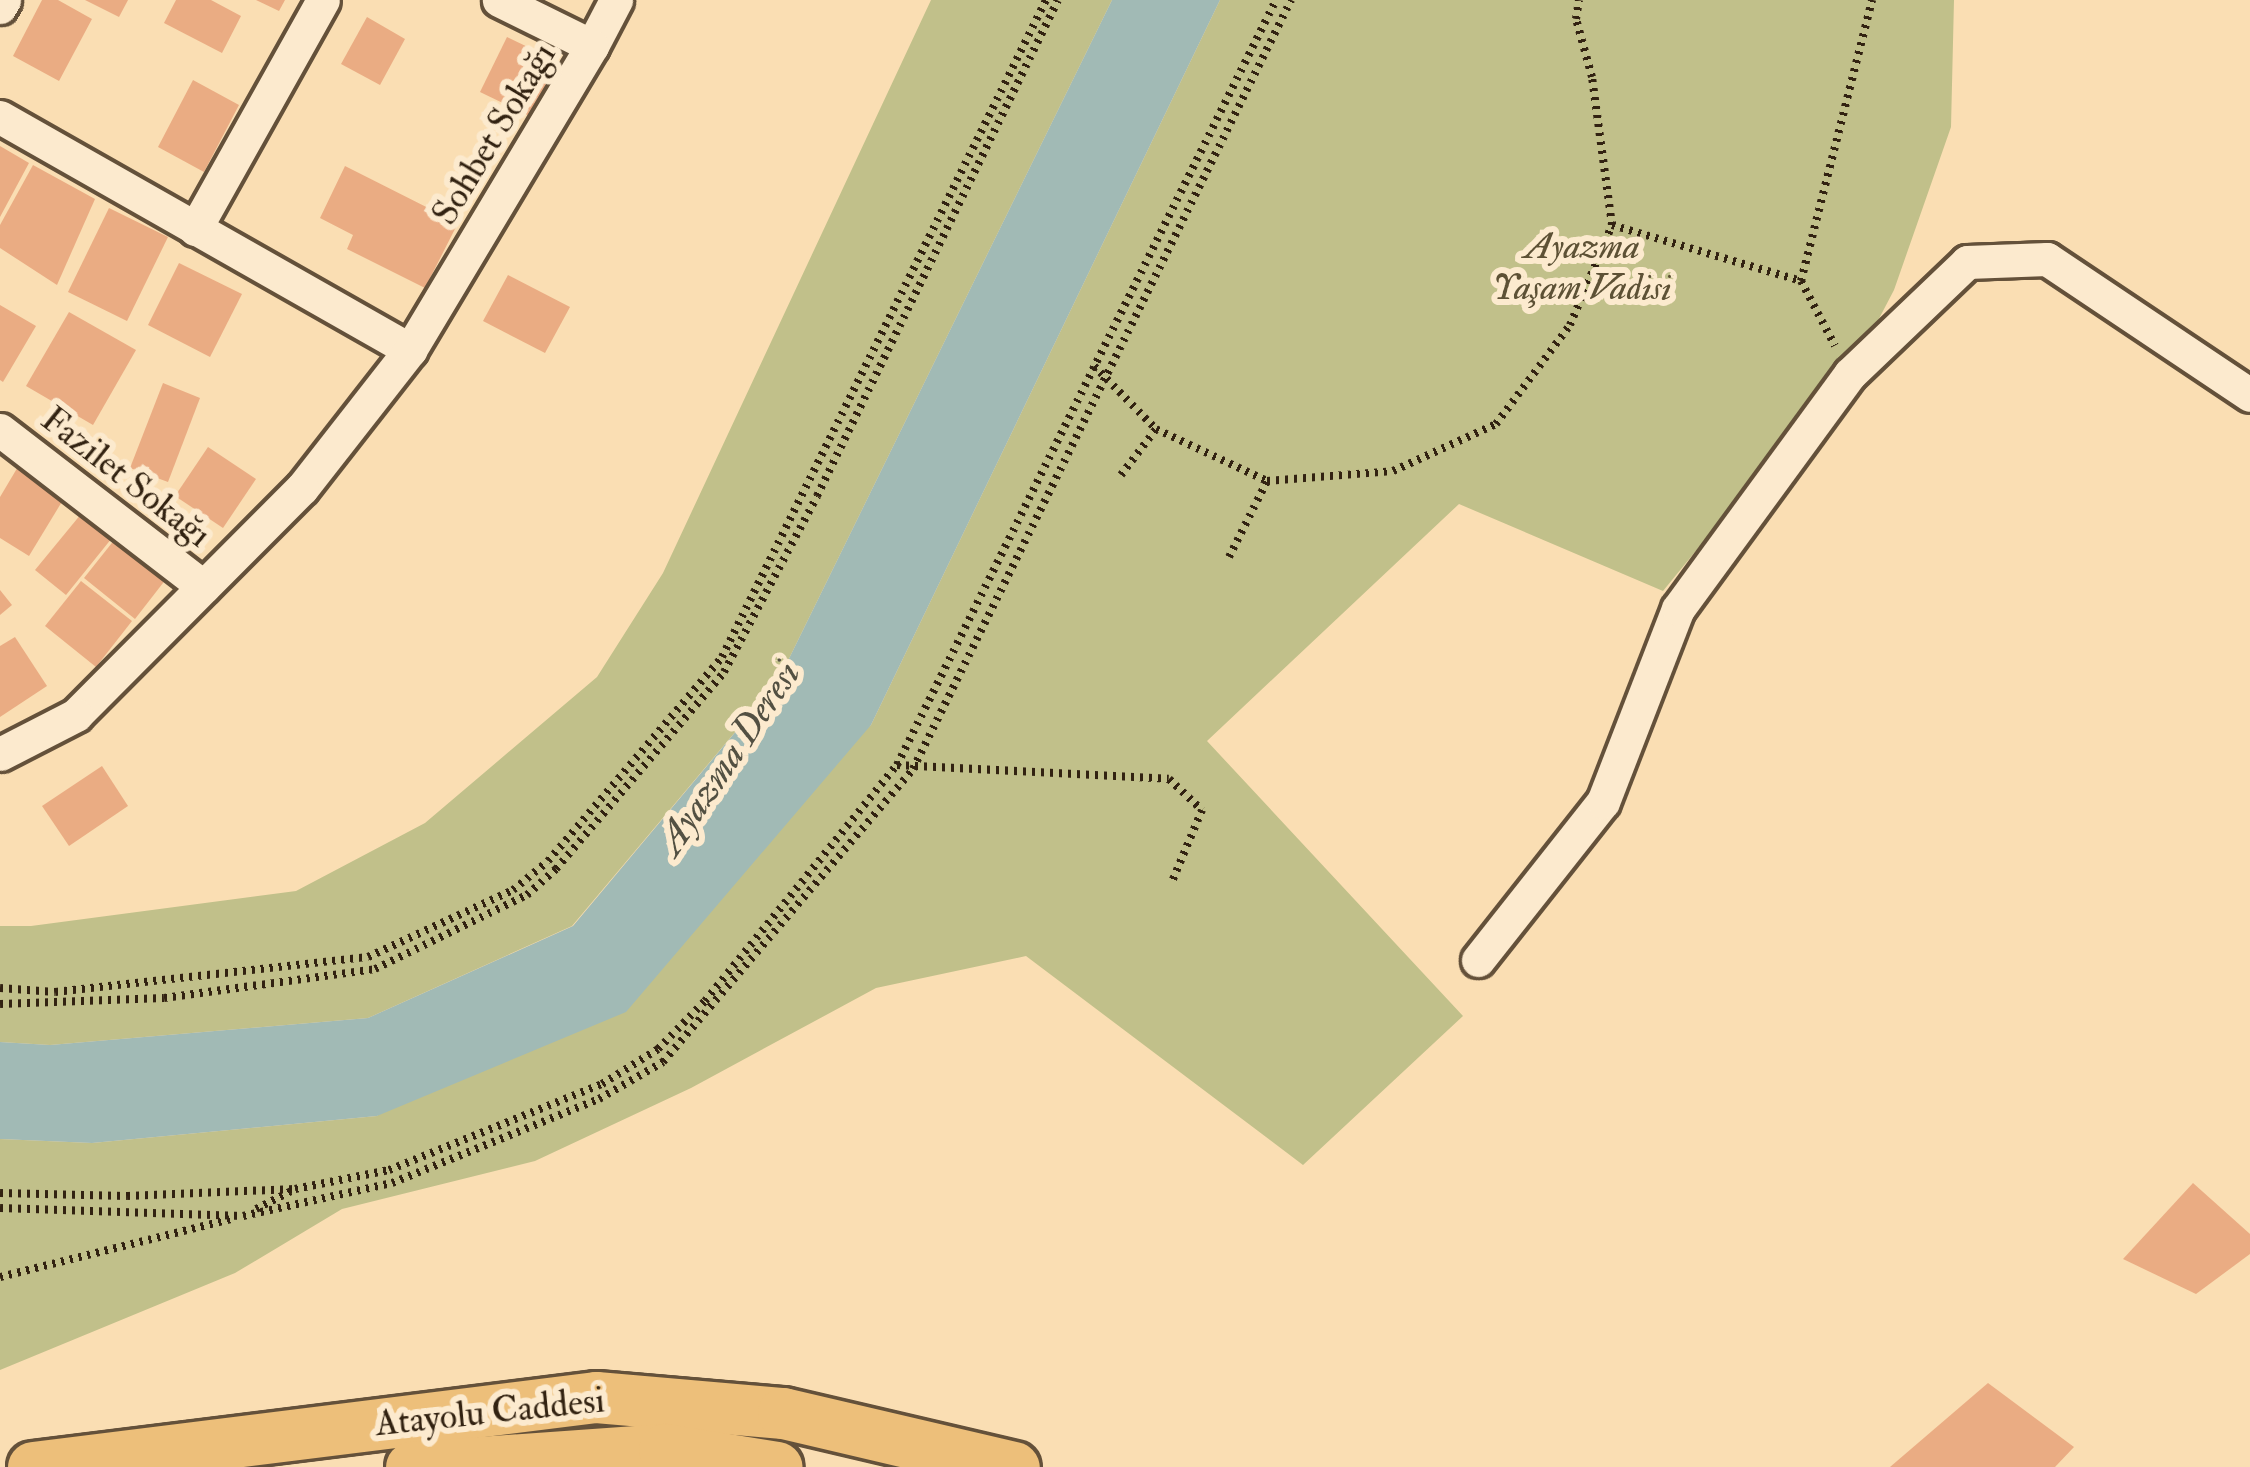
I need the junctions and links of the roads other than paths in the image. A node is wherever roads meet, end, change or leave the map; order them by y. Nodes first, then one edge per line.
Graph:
1 (322, 0) edge
2 (499, 0) edge
3 (616, 0) edge
4 (592, 46) junction
5 (0, 118) edge
6 (195, 229) junction
7 (410, 350) junction
8 (2250, 395) edge
9 (0, 430) edge
10 (204, 587) junction
11 (0, 754) edge
12 (1478, 960) dead end
13 (33, 1467) edge
14 (411, 1467) edge
15 (777, 1467) edge
16 (1014, 1467) edge

1 - 6 street
2 - 4 street, Sohbet Sokağı
3 - 4 street
4 - 7 street, Sohbet Sokağı
5 - 6 street
6 - 7 street
7 - 10 street, Sohbet Sokağı
8 - 12 street
9 - 10 street, Fazilet Sokağı
10 - 11 street, Sohbet Sokağı
13 - 16 main road, Atayolu Caddesi
14 - 15 main road, Atayolu Caddesi

